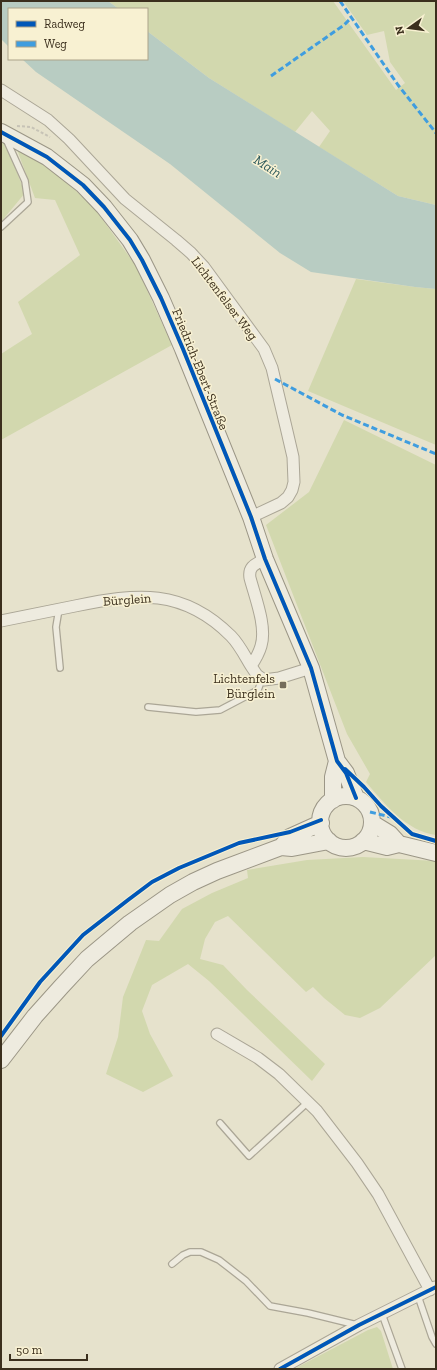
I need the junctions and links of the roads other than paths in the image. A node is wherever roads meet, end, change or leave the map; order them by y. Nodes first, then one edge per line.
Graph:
1 (1, 90) edge
2 (5, 130) edge
3 (1, 227) edge
4 (251, 517) junction
5 (266, 559) junction
6 (59, 609) junction
7 (1, 621) edge
8 (252, 666) junction
9 (60, 668) dead end
10 (311, 668) junction
11 (262, 679) junction
12 (148, 707) dead end
13 (337, 761) junction
14 (356, 798) junction
15 (333, 800) junction
16 (321, 823) junction
17 (372, 823) junction
18 (329, 841) junction
19 (362, 843) junction
20 (399, 844) junction
21 (281, 847) junction
22 (436, 853) edge
23 (217, 1034) dead end
24 (1, 1060) edge
25 (308, 1102) junction
26 (220, 1123) dead end
27 (172, 1264) dead end
28 (433, 1288) edge
29 (418, 1296) junction
30 (382, 1314) junction
31 (359, 1325) junction
32 (436, 1344) edge
33 (280, 1369) edge
34 (402, 1369) edge

1 - 4 street, Lichtenfelser Weg
2 - 3 lane
2 - 4 street, Friedrich-Ebert-Straße
4 - 5 street, Friedrich-Ebert-Straße
5 - 8 street
5 - 10 street, Friedrich-Ebert-Straße
6 - 7 street, Bürglein
6 - 8 street, Bürglein
6 - 9 lane
8 - 11 street, Bürglein
10 - 11 street
10 - 13 street, Friedrich-Ebert-Straße
11 - 12 lane
13 - 14 street
13 - 15 street
14 - 15 street
14 - 17 street
15 - 16 street
16 - 18 street
16 - 21 street
17 - 19 street
17 - 20 street
18 - 19 street
18 - 21 street
19 - 20 street
20 - 22 street
21 - 24 street
23 - 25 street
25 - 26 lane
25 - 28 street
27 - 31 lane
28 - 29 street
29 - 30 street
29 - 32 lane
30 - 31 street
30 - 34 lane
31 - 33 street

